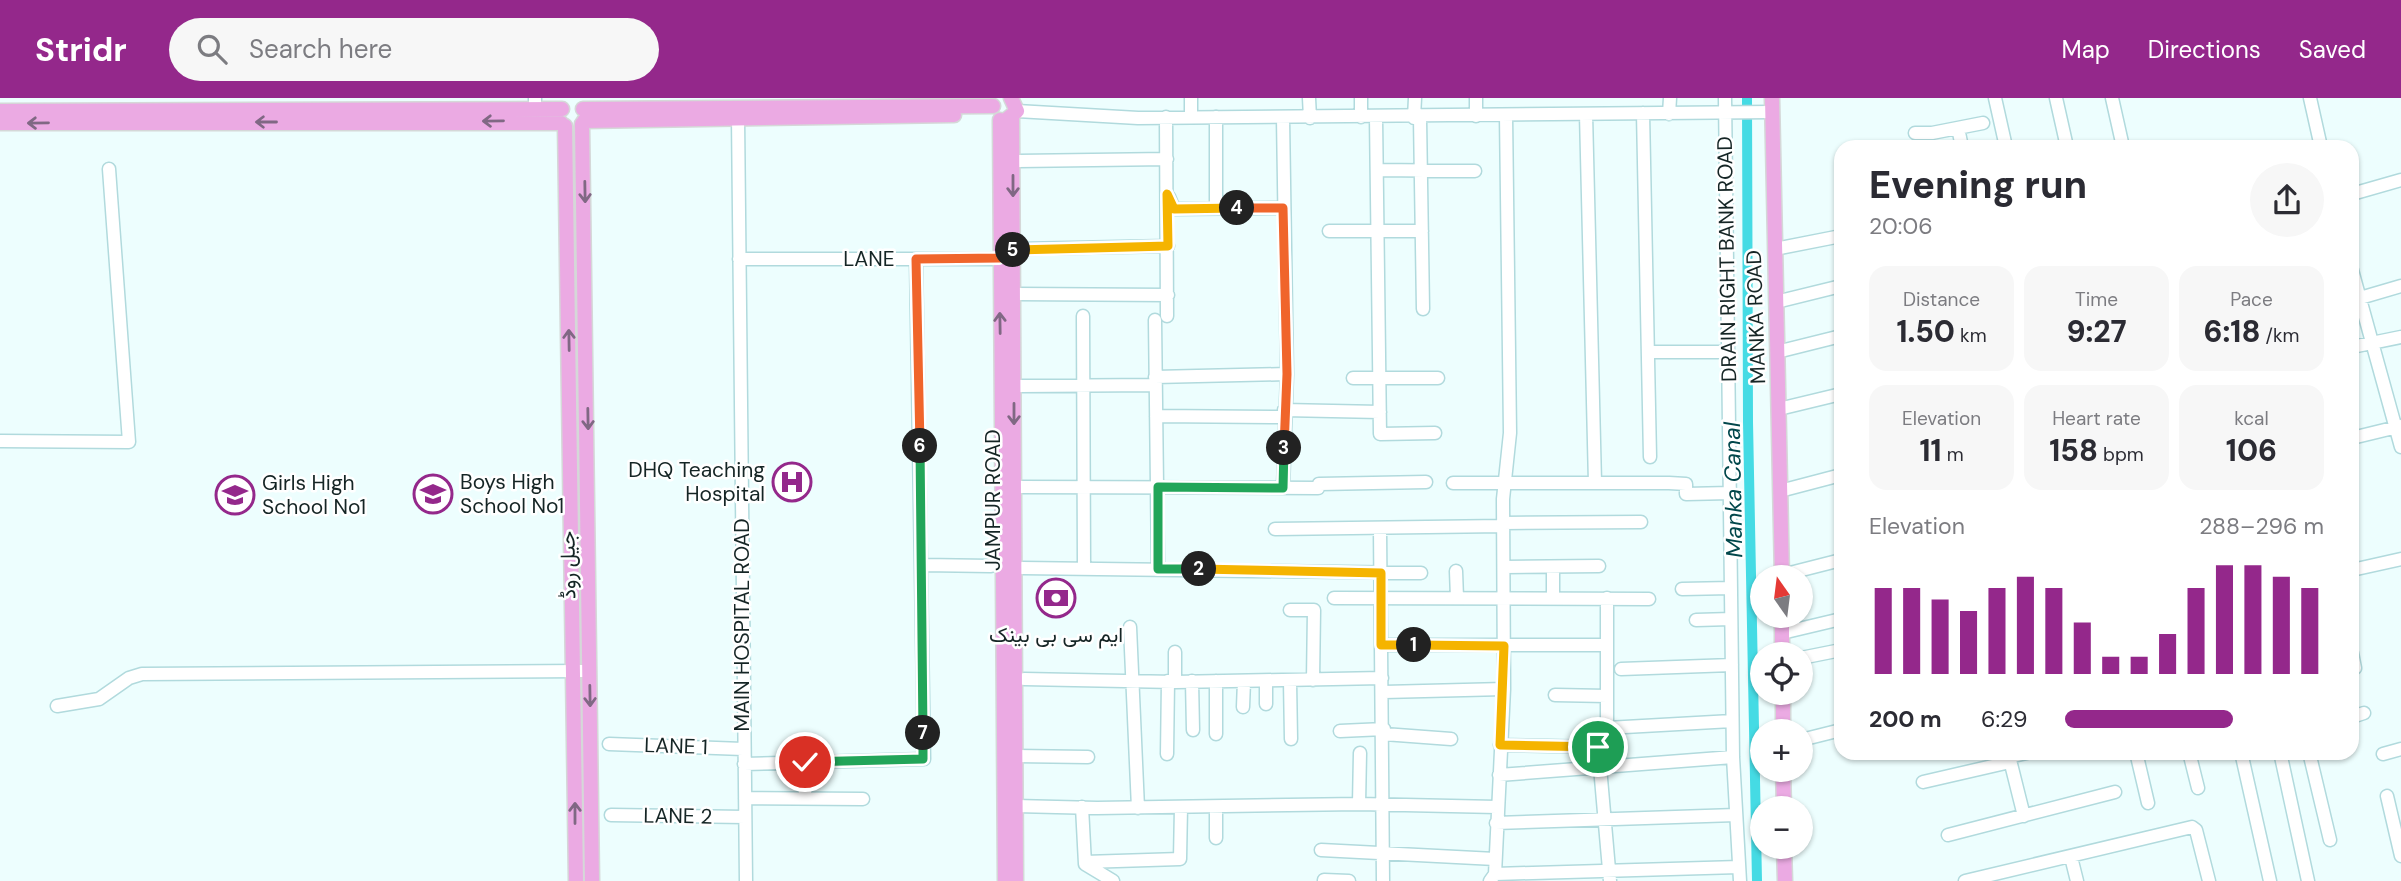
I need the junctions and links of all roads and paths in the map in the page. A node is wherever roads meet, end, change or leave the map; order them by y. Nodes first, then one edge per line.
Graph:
1 (1191, 98) edge
2 (1309, 98) edge
3 (1361, 98) edge
4 (1415, 98) edge
5 (1476, 98) edge
6 (1635, 98) edge
7 (1670, 98) edge
8 (1725, 98) edge
9 (1995, 98) edge
10 (2056, 98) edge
11 (2112, 98) edge
12 (2310, 98) edge
13 (884, 101) edge
14 (792, 102) edge
15 (946, 102) edge
16 (964, 102) edge
17 (269, 103) edge
18 (363, 103) edge
19 (456, 103) edge
20 (535, 103) edge
21 (621, 103) edge
22 (700, 103) edge
23 (108, 104) edge
24 (1772, 105) edge
25 (1006, 107) edge
26 (147, 109) edge
27 (0, 111) edge
28 (1638, 113) junction
29 (573, 114) edge
30 (1586, 114) junction
31 (1669, 114) junction
32 (1506, 115) junction
33 (1725, 115) junction
34 (1476, 116) junction
35 (738, 117) junction
36 (1166, 117) junction
37 (1191, 117) junction
38 (1216, 117) junction
39 (1310, 117) junction
40 (1361, 117) junction
41 (1376, 117) junction
42 (1283, 118) junction
43 (1417, 118) junction
44 (0, 123) edge
45 (1983, 123) dead end
46 (1958, 128) junction
47 (1915, 133) dead end
48 (1961, 140) edge
49 (2004, 140) edge
50 (2065, 140) edge
51 (2121, 140) edge
52 (2319, 140) edge
53 (1167, 159) junction
54 (1018, 161) dead end
55 (109, 169) dead end
56 (1377, 170) junction
57 (1421, 171) junction
58 (1475, 171) dead end
59 (2401, 180) edge
60 (2359, 192) edge
61 (1167, 194) junction
62 (1216, 208) junction
63 (1283, 208) junction
64 (1329, 231) dead end
65 (1378, 231) junction
66 (1422, 231) junction
67 (1834, 237) edge
68 (1168, 246) junction
69 (1775, 249) junction
70 (1013, 250) junction
71 (999, 258) junction
72 (916, 259) junction
73 (739, 260) junction
74 (2401, 286) edge
75 (1834, 288) edge
76 (1013, 294) junction
77 (2359, 294) edge
78 (1168, 295) junction
79 (2360, 298) junction
80 (1776, 302) junction
81 (1423, 309) dead end
82 (1083, 316) dead end
83 (1834, 337) edge
84 (2401, 337) edge
85 (2373, 342) junction
86 (2359, 346) edge
87 (1648, 352) junction
88 (1728, 352) junction
89 (1777, 352) junction
90 (1287, 374) junction
91 (1380, 377) junction
92 (1353, 378) dead end
93 (1438, 378) dead end
94 (1155, 381) junction
95 (1020, 386) dead end
96 (1084, 386) junction
97 (1834, 396) edge
98 (1779, 409) junction
99 (1380, 412) junction
100 (1284, 414) junction
101 (1156, 416) junction
102 (2399, 427) edge
103 (1435, 433) dead end
104 (2359, 436) edge
105 (0, 441) edge
106 (2401, 447) edge
107 (1650, 457) dead end
108 (1834, 477) edge
109 (1426, 482) dead end
110 (1453, 483) dead end
111 (1595, 483) junction
112 (1504, 484) junction
113 (1020, 487) dead end
114 (1084, 487) junction
115 (1158, 487) junction
116 (1283, 488) junction
117 (1780, 491) junction
118 (1730, 494) junction
119 (1641, 522) dead end
120 (1503, 525) junction
121 (1380, 528) junction
122 (1275, 529) dead end
123 (2401, 559) edge
124 (1834, 562) edge
125 (923, 565) junction
126 (991, 565) dead end
127 (1782, 565) edge
128 (1599, 566) dead end
129 (1505, 567) junction
130 (1553, 567) junction
131 (1022, 568) dead end
132 (1084, 568) junction
133 (1813, 568) edge
134 (2359, 568) edge
135 (1158, 569) junction
136 (1457, 570) dead end
137 (1381, 573) junction
138 (1421, 573) dead end
139 (1731, 588) junction
140 (1682, 589) dead end
141 (1505, 597) junction
142 (1553, 597) junction
143 (1334, 598) dead end
144 (1457, 598) junction
145 (1607, 598) junction
146 (1649, 598) dead end
147 (1381, 599) junction
148 (1290, 610) dead end
149 (1731, 619) junction
150 (1696, 620) dead end
151 (1834, 621) edge
152 (1130, 627) dead end
153 (1782, 628) edge
154 (1782, 633) junction
155 (1782, 642) edge
156 (1381, 645) junction
157 (1606, 645) junction
158 (1504, 646) junction
159 (1175, 652) dead end
160 (1834, 652) edge
161 (1813, 656) edge
162 (1732, 665) junction
163 (1621, 668) dead end
164 (590, 670) junction
165 (574, 671) junction
166 (1382, 678) junction
167 (1024, 679) dead end
168 (1132, 680) junction
169 (1313, 680) junction
170 (1192, 681) junction
171 (1216, 681) junction
172 (1244, 681) junction
173 (1266, 681) junction
174 (1290, 681) junction
175 (1172, 682) junction
176 (1504, 689) junction
177 (1384, 692) junction
178 (1555, 695) dead end
179 (1607, 696) junction
180 (1266, 704) dead end
181 (57, 706) dead end
182 (1243, 707) dead end
183 (1732, 720) junction
184 (1193, 730) dead end
185 (1340, 731) dead end
186 (1384, 731) junction
187 (1834, 732) edge
188 (1216, 734) dead end
189 (1813, 737) edge
190 (1291, 739) dead end
191 (1451, 739) dead end
192 (609, 744) dead end
193 (1500, 745) junction
194 (1598, 747) dead end
195 (743, 749) junction
196 (2401, 749) edge
197 (1360, 753) dead end
198 (1167, 754) dead end
199 (2383, 754) dead end
200 (1016, 756) junction
201 (1088, 757) dead end
202 (1733, 757) junction
203 (1999, 760) edge
204 (2010, 760) edge
205 (2138, 760) edge
206 (2191, 760) edge
207 (2243, 760) edge
208 (2282, 760) edge
209 (2310, 760) edge
210 (805, 762) junction
211 (744, 764) junction
212 (1600, 767) junction
213 (1499, 775) junction
214 (1923, 782) dead end
215 (2198, 788) dead end
216 (2115, 792) dead end
217 (2388, 796) dead end
218 (745, 798) junction
219 (806, 799) junction
220 (863, 799) dead end
221 (2148, 803) dead end
222 (1359, 804) junction
223 (1016, 806) junction
224 (1385, 806) junction
225 (1082, 807) junction
226 (1181, 807) junction
227 (1216, 807) junction
228 (1497, 807) junction
229 (1138, 808) junction
230 (611, 815) dead end
231 (1736, 815) junction
232 (2024, 816) junction
233 (745, 817) junction
234 (1604, 819) junction
235 (1496, 822) junction
236 (1948, 835) dead end
237 (1216, 838) dead end
238 (2330, 840) dead end
239 (1321, 850) dead end
240 (1384, 853) junction
241 (2401, 856) edge
242 (2071, 857) junction
243 (1495, 859) junction
244 (1784, 859) edge
245 (1085, 862) junction
246 (1739, 867) junction
247 (1609, 876) edge
248 (1492, 877) edge
249 (1324, 880) edge
250 (576, 881) edge
251 (592, 881) edge
252 (746, 881) edge
253 (1005, 881) edge
254 (1016, 881) edge
255 (1113, 881) edge
256 (1349, 881) edge
257 (1383, 881) edge
258 (1740, 881) edge
259 (1784, 881) edge
260 (1965, 881) edge
261 (2077, 881) edge
262 (2209, 881) edge
263 (2270, 881) edge
264 (2308, 881) edge

1 - 37 street
2 - 39 street
3 - 40 street
4 - 43 street
5 - 34 street
6 - 28 street
7 - 31 street
8 - 33 street, DRAIN RIGHT BANK ROAD
9 - 49 street
10 - 50 street
11 - 51 street
12 - 52 street
13 - 14 main road
13 - 15 main road
14 - 22 main road
15 - 16 main road
16 - 25 main road
17 - 18 main road
17 - 26 main road
18 - 19 main road
19 - 20 main road
20 - 29 main road
21 - 22 main road
21 - 29 main road
23 - 26 main road
23 - 27 main road
24 - 33 street
24 - 69 main road, MANKA ROAD
25 - 35 main road
25 - 36 street
25 -> 70 main road, JAMPUR ROAD
25 - 71 main road, JAMPUR ROAD
29 -> 26 main road
26 -> 44 main road
28 - 30 street
28 - 31 street
28 - 87 street
29 - 35 main road
29 -> 164 main road, جیل روڈ
165 -> 29 main road, جیل روڈ
30 - 32 street
30 - 111 street
31 - 33 street
32 - 34 street
32 - 112 street
33 - 88 street, DRAIN RIGHT BANK ROAD
34 - 43 street
35 - 73 street, MAIN HOSPITAL ROAD
36 - 37 street
36 - 53 street
37 - 38 street
38 - 42 street
38 - 62 street
39 - 40 street
39 - 42 street
40 - 41 street
41 - 43 street
41 - 56 street
42 - 63 street
43 - 57 street
45 - 46 street
46 - 47 street
46 - 48 street
53 - 54 street
53 - 61 street
55 - 105 street
56 - 57 street
56 - 65 street
57 - 58 street
57 - 66 street
59 - 60 street
61 - 62 street
61 - 68 street
62 - 63 street
63 - 90 street
64 - 65 street
65 - 66 street
65 - 91 street
66 - 81 street
67 - 69 street
68 - 70 street
68 - 78 street
69 - 80 main road, MANKA ROAD
70 - 71 street
70 - 76 main road, JAMPUR ROAD
71 - 72 street, LANE
253 -> 71 main road, JAMPUR ROAD
72 - 73 street, LANE
72 - 125 street
73 - 195 street, MAIN HOSPITAL ROAD
74 - 79 street
75 - 80 street
76 - 78 street
76 -> 200 main road, JAMPUR ROAD
77 - 79 street
78 - 94 street
79 - 85 street
80 - 89 main road, MANKA ROAD
82 - 96 street
83 - 89 street
84 - 85 street
85 - 86 street
85 - 102 street
87 - 88 street
87 - 107 street
88 - 118 street, DRAIN RIGHT BANK ROAD
89 - 98 main road, MANKA ROAD
90 - 94 street
90 - 100 street
91 - 92 street
91 - 93 street
91 - 99 street
94 - 96 street
94 - 101 street
95 - 96 street
96 - 114 street
97 - 98 street
98 - 117 main road, MANKA ROAD
99 - 100 street
99 - 103 street
100 - 101 street
100 - 116 street
101 - 115 street
102 - 104 street
102 - 106 street
108 - 117 street
109 - 116 street
110 - 112 street
111 - 112 street
111 - 118 street
112 - 120 street
113 - 114 street
114 - 115 street
114 - 132 street
115 - 116 street
115 - 135 street
117 - 127 main road, MANKA ROAD
118 - 139 street, DRAIN RIGHT BANK ROAD
119 - 120 street
120 - 121 street
120 - 129 street
121 - 122 street
121 - 137 street
123 - 134 street
124 - 133 street
125 - 126 street
125 - 210 street
128 - 130 street
129 - 130 street
129 - 141 street
130 - 142 street
131 - 132 street
132 - 135 street
135 - 137 street
136 - 144 street
137 - 138 street
137 - 147 street
139 - 140 street
139 - 149 street, DRAIN RIGHT BANK ROAD
141 - 142 street
141 - 144 street
141 - 158 street
142 - 145 street
143 - 147 street
144 - 147 street
145 - 146 street
145 - 157 street
147 - 156 street
148 - 169 street
149 - 150 street
149 - 162 street, DRAIN RIGHT BANK ROAD
151 - 154 street
152 - 168 street
153 - 154 main road
154 - 155 main road
156 - 158 street
156 - 166 street
157 - 158 street
157 - 179 street
158 - 176 street
159 - 175 street
160 - 161 street
162 - 163 street
162 - 183 street, DRAIN RIGHT BANK ROAD
164 - 165 street
164 -> 251 main road, جیل روڈ
165 - 181 street
250 -> 165 main road, جیل روڈ
166 - 169 street
166 - 177 street
167 - 168 street
168 - 175 street
168 - 229 street
169 - 174 street
170 - 171 street
170 - 175 street
170 - 184 street
171 - 172 street
171 - 188 street
172 - 173 street
172 - 182 street
173 - 174 street
173 - 180 street
174 - 190 street
175 - 198 street
176 - 177 street
176 - 193 street
177 - 186 street
178 - 179 street
179 - 183 street
183 - 202 street, DRAIN RIGHT BANK ROAD
185 - 186 street
186 - 191 street
186 - 224 street
187 - 189 street
192 - 195 street, LANE 1
193 - 194 street
193 - 213 street
195 - 211 street, MAIN HOSPITAL ROAD
196 - 199 street
197 - 222 street
200 - 201 street
200 - 223 main road, JAMPUR ROAD
202 - 212 street
202 - 231 street, DRAIN RIGHT BANK ROAD
203 - 214 street
204 - 232 street
205 - 221 street
206 - 215 street
207 - 263 street
208 - 264 street
209 - 238 street
210 - 211 street
210 - 219 street
211 - 218 street, MAIN HOSPITAL ROAD
212 - 213 street
212 - 234 street
213 - 228 street
216 - 232 street
217 - 241 street
218 - 219 street
218 - 233 street, MAIN HOSPITAL ROAD
219 - 220 street
222 - 224 street
222 - 227 street
223 - 225 street
223 - 254 main road, JAMPUR ROAD
224 - 228 street
224 - 240 street
225 - 229 street
225 - 245 street
226 - 227 street
226 - 229 street
226 - 245 street
227 - 237 street
228 - 235 street
230 - 233 street, LANE 2
231 - 234 street
231 - 246 street, DRAIN RIGHT BANK ROAD
232 - 236 street
233 - 252 street, MAIN HOSPITAL ROAD
234 - 235 street
234 - 247 street
235 - 243 street
239 - 240 street
240 - 243 street
240 - 257 street
242 - 260 street
242 - 261 street
242 - 262 street
243 - 248 street
244 - 259 main road
245 - 255 street
246 - 247 street
246 - 258 street, DRAIN RIGHT BANK ROAD
247 - 248 street
249 - 256 street

